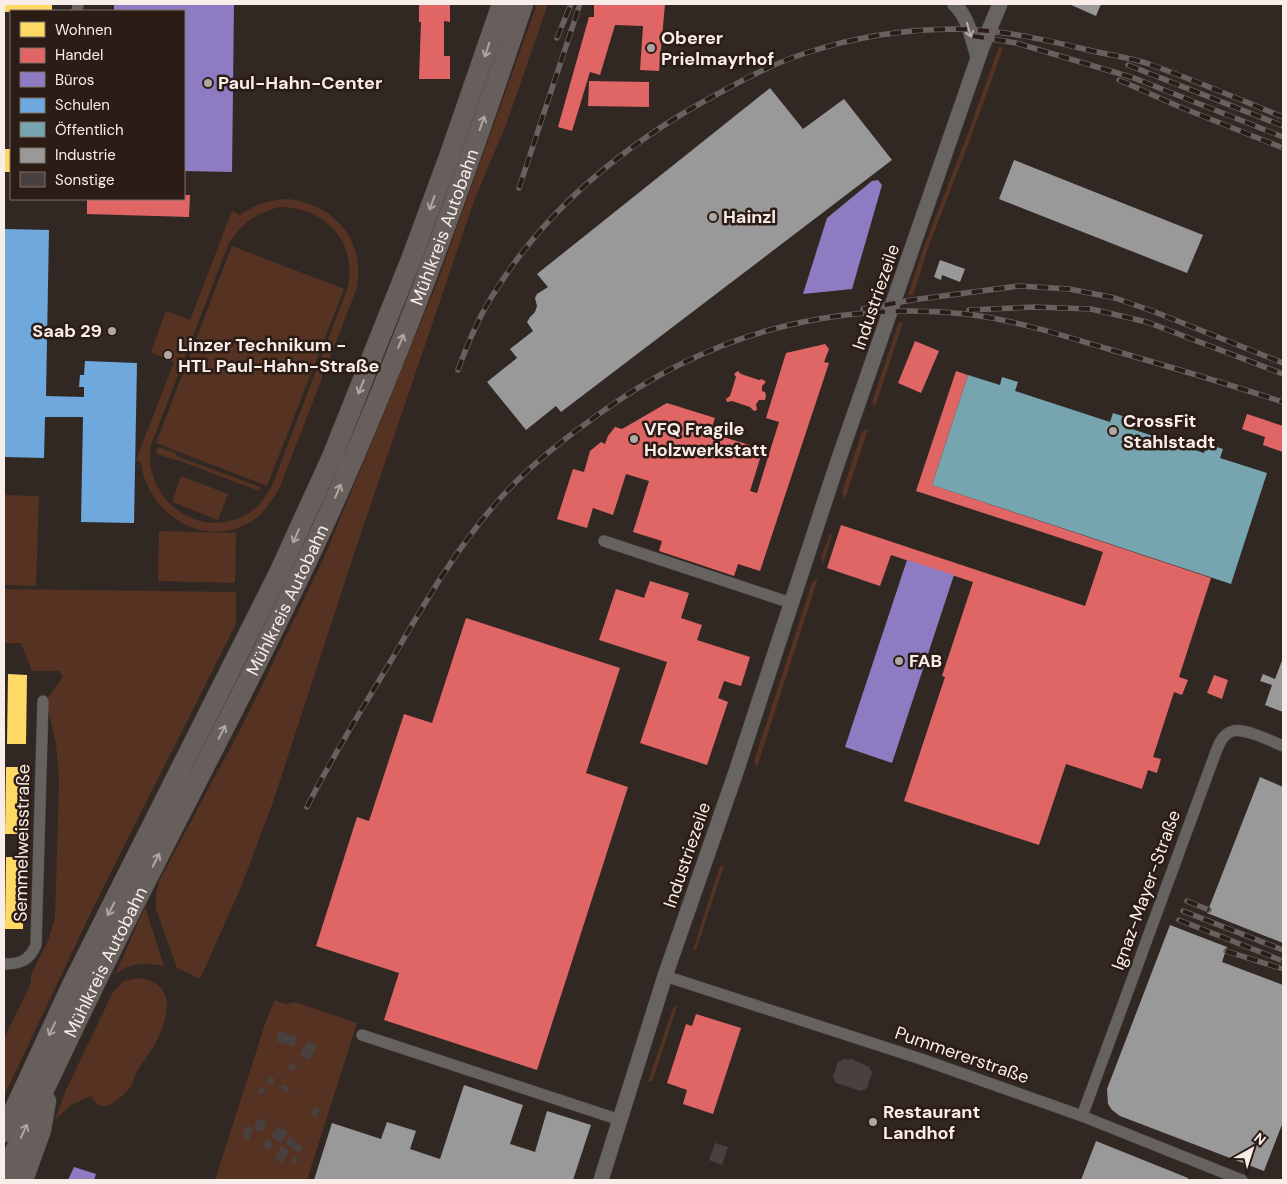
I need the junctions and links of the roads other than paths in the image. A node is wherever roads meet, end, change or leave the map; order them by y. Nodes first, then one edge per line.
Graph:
1 (502, 4) edge
2 (523, 4) edge
3 (954, 4) edge
4 (1000, 4) edge
5 (978, 59) junction
6 (604, 541) dead end
7 (791, 603) junction
8 (42, 701) dead end
9 (1283, 746) edge
10 (4, 964) edge
11 (665, 976) junction
12 (362, 1035) dead end
13 (49, 1077) junction
14 (1082, 1116) junction
15 (620, 1120) junction
16 (4, 1132) edge
17 (4, 1175) edge
18 (23, 1180) edge
19 (601, 1180) edge
20 (1242, 1180) edge

1 -> 16 highway, Mühlkreis Autobahn
13 -> 2 highway, Mühlkreis Autobahn
3 -> 5 street
4 - 5 main road, Industriezeile
5 - 7 main road, Industriezeile
6 - 7 street
7 - 11 main road, Industriezeile
8 - 10 street, Semmelweisstraße
9 - 14 street, Ignaz-Mayer-Straße
11 - 14 street, Pummererstraße
11 - 15 main road, Industriezeile
12 - 15 street
17 -> 13 highway, Mühlkreis Autobahn
13 - 18 highway
14 - 20 street, Pummererstraße
15 - 19 main road, Industriezeile

